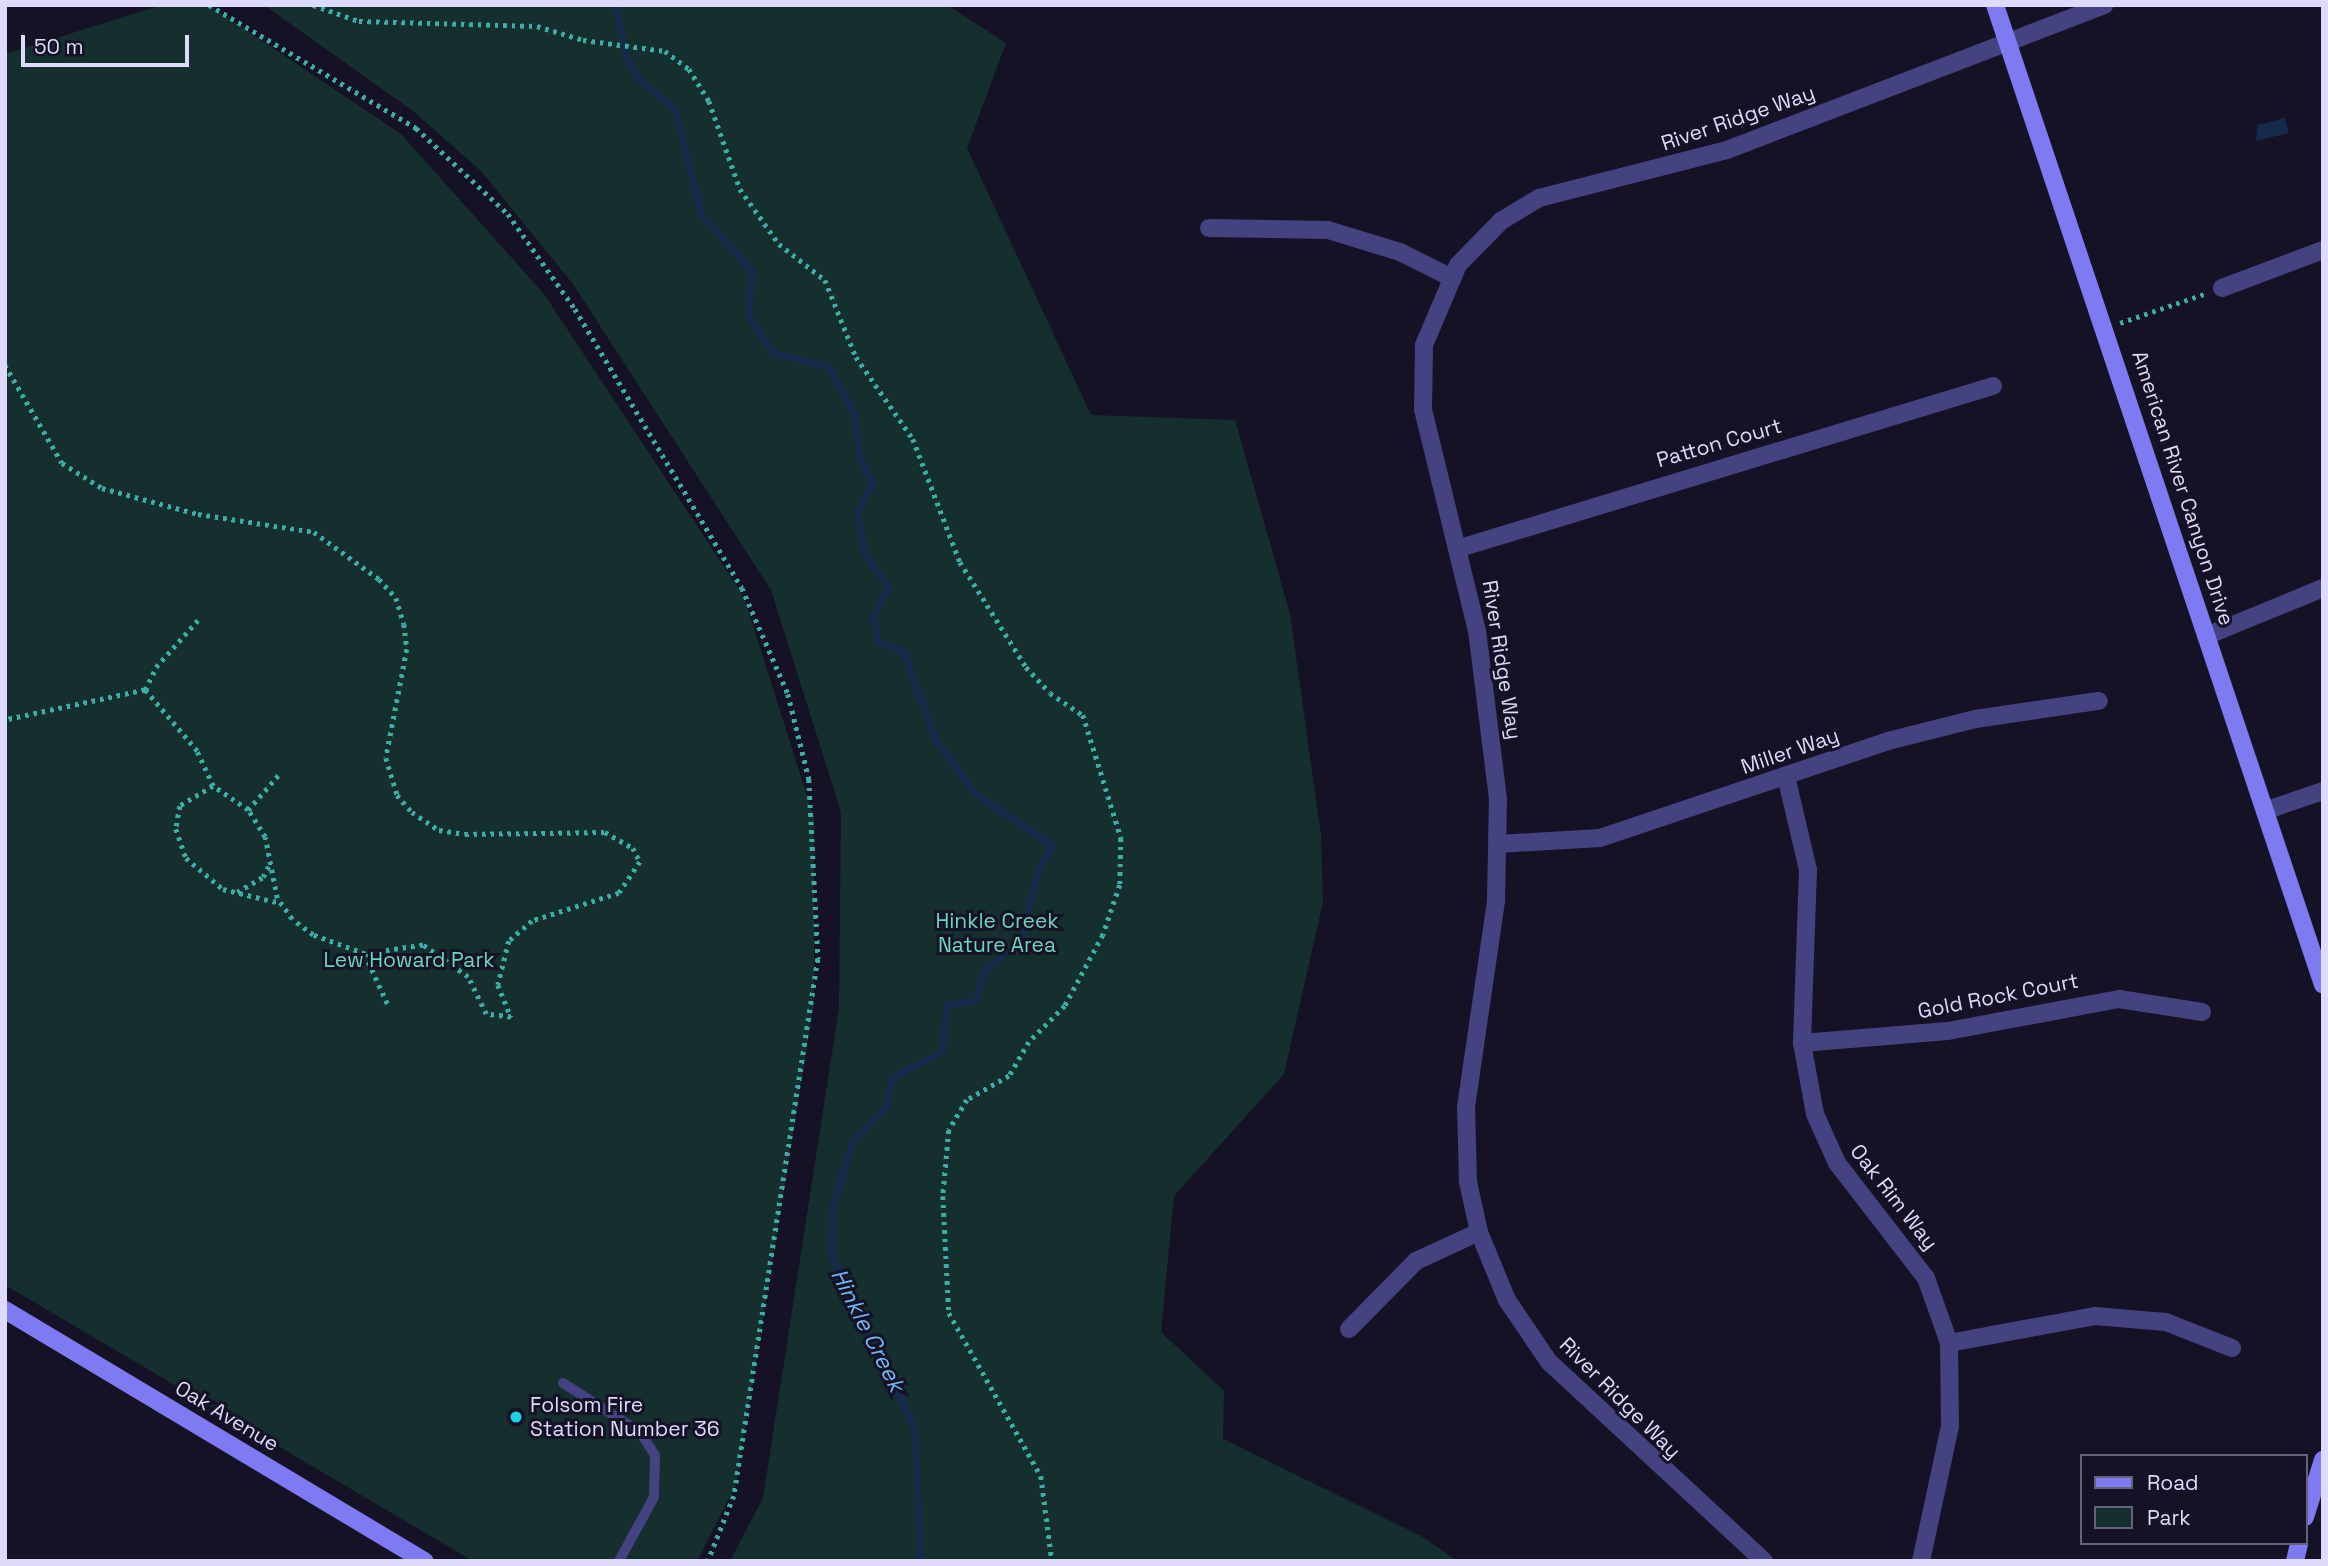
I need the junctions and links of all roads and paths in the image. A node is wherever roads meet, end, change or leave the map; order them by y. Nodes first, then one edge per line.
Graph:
1 (209, 5) edge
2 (313, 5) edge
3 (1995, 5) edge
4 (2104, 5) edge
5 (2008, 42) junction
6 (1209, 228) dead end
7 (2323, 250) edge
8 (1450, 277) junction
9 (2222, 288) joint
10 (2108, 327) junction
11 (5, 365) edge
12 (1993, 386) dead end
13 (1460, 548) junction
14 (2323, 588) edge
15 (198, 620) dead end
16 (2206, 636) junction
17 (145, 690) junction
18 (2099, 701) dead end
19 (5, 720) edge
20 (280, 773) dead end
21 (1786, 776) junction
22 (213, 786) junction
23 (2323, 791) edge
24 (248, 810) junction
25 (2267, 810) junction
26 (1498, 844) junction
27 (270, 864) junction
28 (236, 892) junction
29 (281, 903) junction
30 (365, 954) junction
31 (2323, 985) edge
32 (390, 1007) dead end
33 (2202, 1012) dead end
34 (1802, 1043) junction
35 (1479, 1232) junction
36 (5, 1310) edge
37 (13, 1319) edge
38 (1349, 1329) dead end
39 (1949, 1343) junction
40 (2232, 1348) dead end
41 (563, 1383) dead end
42 (2323, 1460) edge
43 (2307, 1511) edge
44 (713, 1551) junction
45 (425, 1561) edge
46 (619, 1561) edge
47 (708, 1561) edge
48 (715, 1561) edge
49 (1052, 1561) edge
50 (1764, 1561) edge
51 (1921, 1561) edge

1 - 44 path
2 - 49 path
3 - 5 main road, American River Canyon Drive
4 - 5 street, River Ridge Way
5 - 8 street, River Ridge Way
5 - 10 main road, American River Canyon Drive
6 - 8 street
7 - 9 street
8 - 13 street, River Ridge Way
9 - 10 path
10 - 16 main road, American River Canyon Drive
11 - 30 path
12 - 13 street, Patton Court
13 - 26 street, River Ridge Way
14 - 16 street
15 - 17 path
16 - 25 main road, American River Canyon Drive
17 - 19 path
17 - 22 path
18 - 21 street, Miller Way
20 - 24 path
21 - 26 street, Miller Way
21 - 34 street, Oak Rim Way
22 - 24 path
22 - 28 path
23 - 25 street
24 - 27 path
25 - 31 main road, American River Canyon Drive
26 - 35 street, River Ridge Way
27 - 28 path
27 - 29 path
28 - 29 path
29 - 30 path
30 - 32 path
33 - 34 street, Gold Rock Court
34 - 39 street, Oak Rim Way
35 - 38 street
35 - 50 street, River Ridge Way
36 - 37 main road, Oak Avenue
37 - 45 main road, Oak Avenue
39 - 40 street
39 - 51 street, Oak Rim Way
41 - 46 lane
42 - 43 main road
44 - 47 path
44 - 48 path

